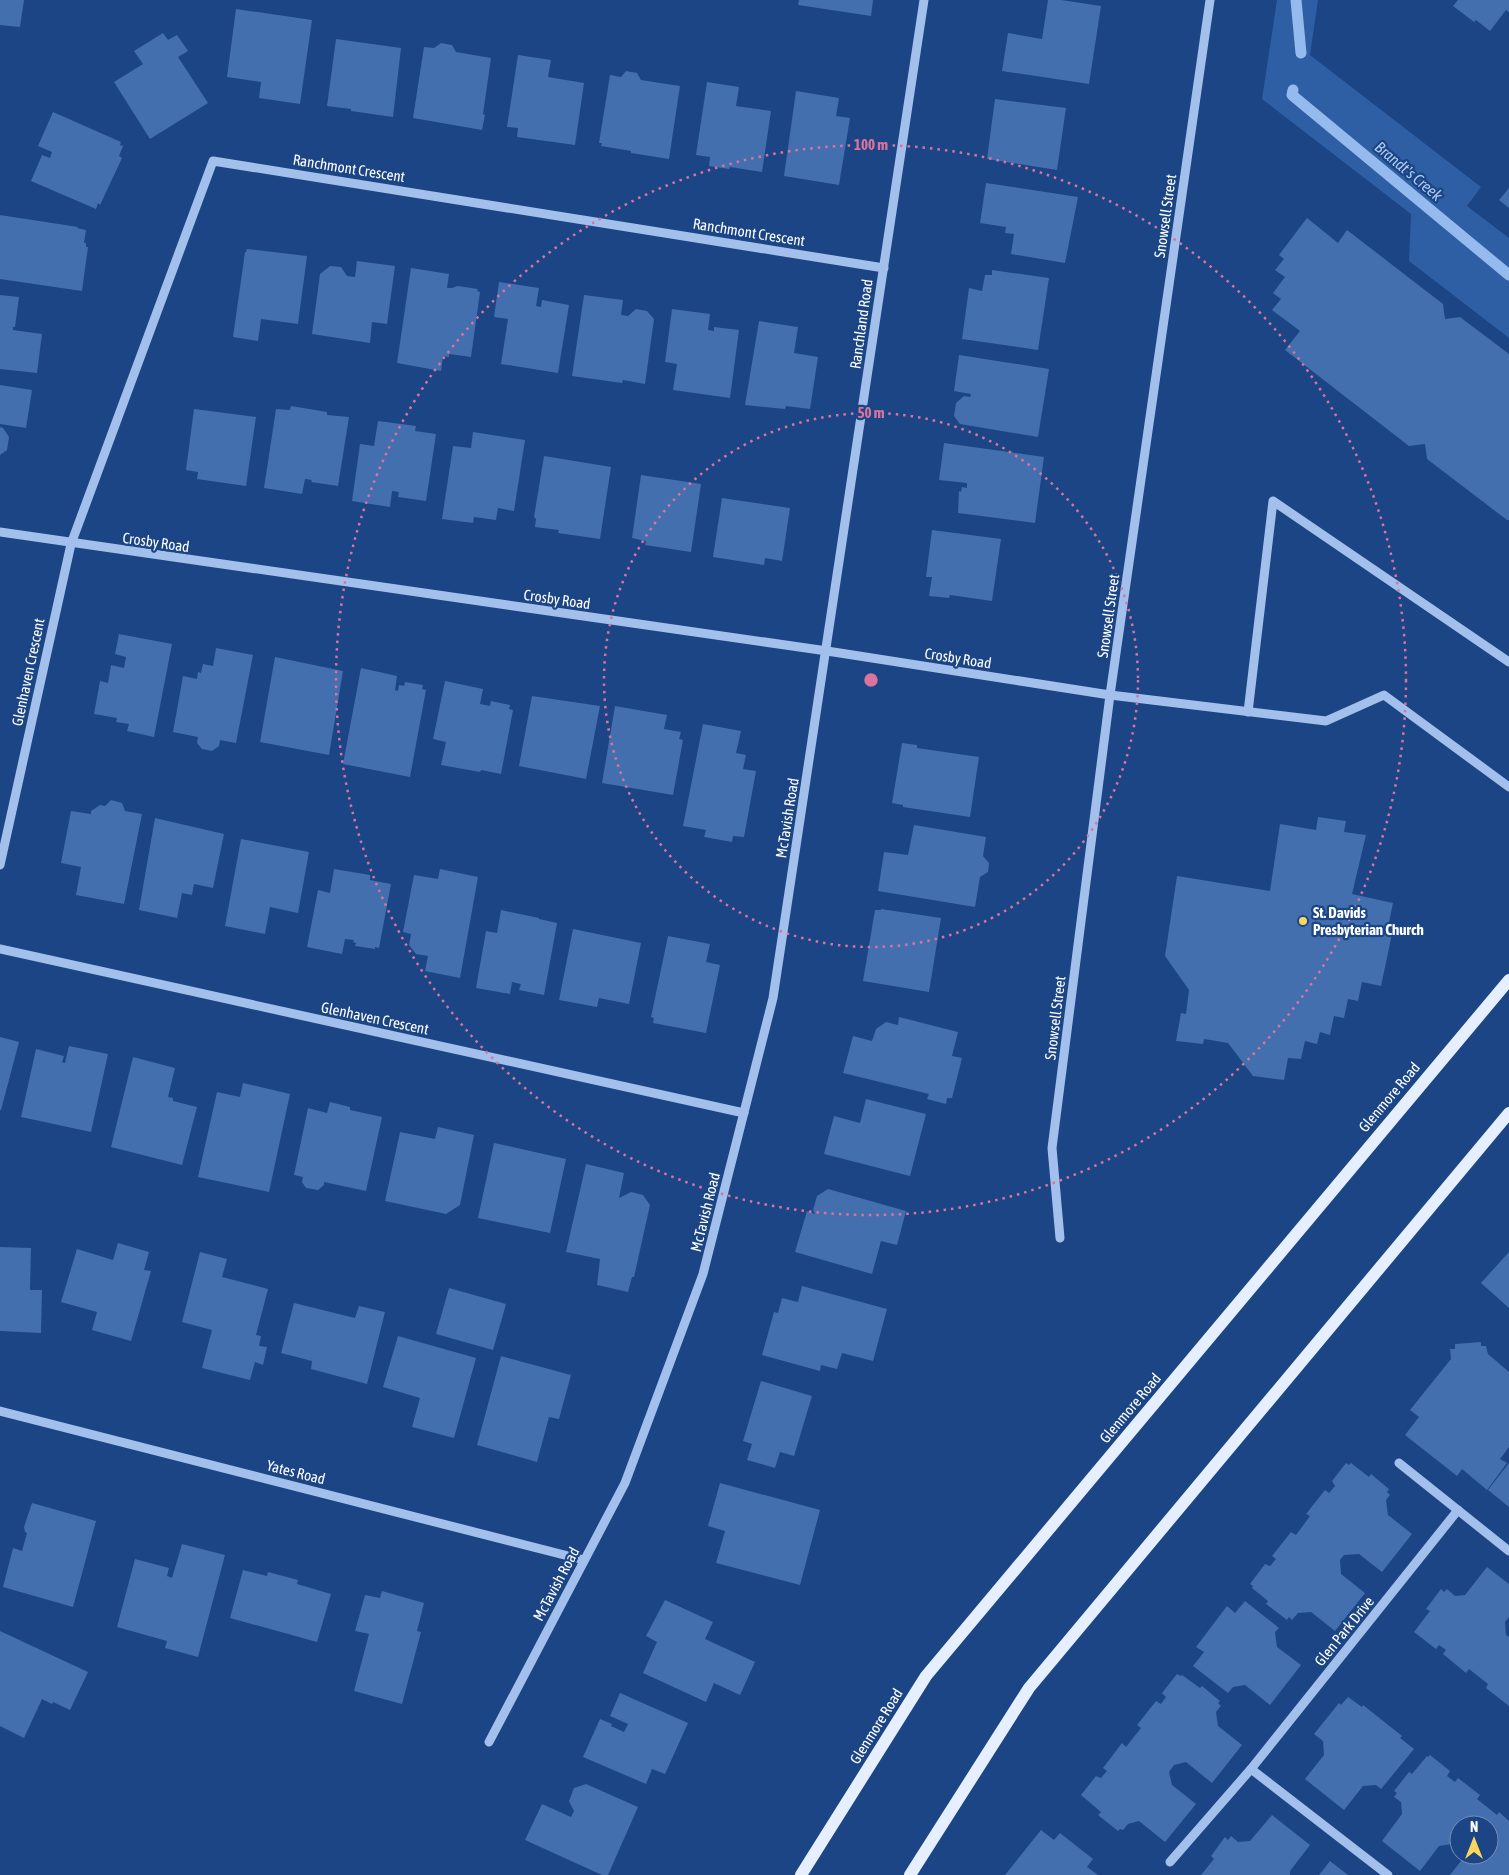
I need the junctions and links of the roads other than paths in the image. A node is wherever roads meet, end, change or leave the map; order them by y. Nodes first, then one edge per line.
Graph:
1 (924, 0) edge
2 (1210, 0) edge
3 (884, 268) junction
4 (0, 532) edge
5 (71, 544) junction
6 (826, 651) junction
7 (1509, 662) edge
8 (1110, 695) junction
9 (1248, 712) junction
10 (1509, 787) edge
11 (0, 864) edge
12 (0, 949) edge
13 (1509, 980) edge
14 (744, 1113) junction
15 (1509, 1113) edge
16 (1060, 1238) dead end
17 (0, 1411) edge
18 (1399, 1463) dead end
19 (1458, 1510) junction
20 (1509, 1551) edge
21 (584, 1560) junction
22 (489, 1742) dead end
23 (1251, 1769) junction
24 (1170, 1862) dead end
25 (801, 1875) edge
26 (910, 1875) edge
27 (1388, 1875) edge

1 - 3 street, Ranchland Road
2 - 8 street, Snowsell Street
3 - 5 street, Ranchmont Crescent
3 - 6 street, Ranchland Road
4 - 5 street, Crosby Road
5 - 6 street, Crosby Road
5 - 11 street, Glenhaven Crescent
6 - 8 street, Crosby Road
6 - 14 street, McTavish Road
7 - 9 street
8 - 9 street, Crosby Road
8 - 16 street, Snowsell Street
9 - 10 street, Crosby Road
12 - 14 street, Glenhaven Crescent
13 - 25 main road, Glenmore Road
14 - 21 street, McTavish Road
15 - 26 main road
17 - 21 street, Yates Road
18 - 19 street
19 - 20 street
19 - 23 street, Glen Park Drive
21 - 22 street, McTavish Road
23 - 24 street, Glen Park Drive
23 - 27 street

